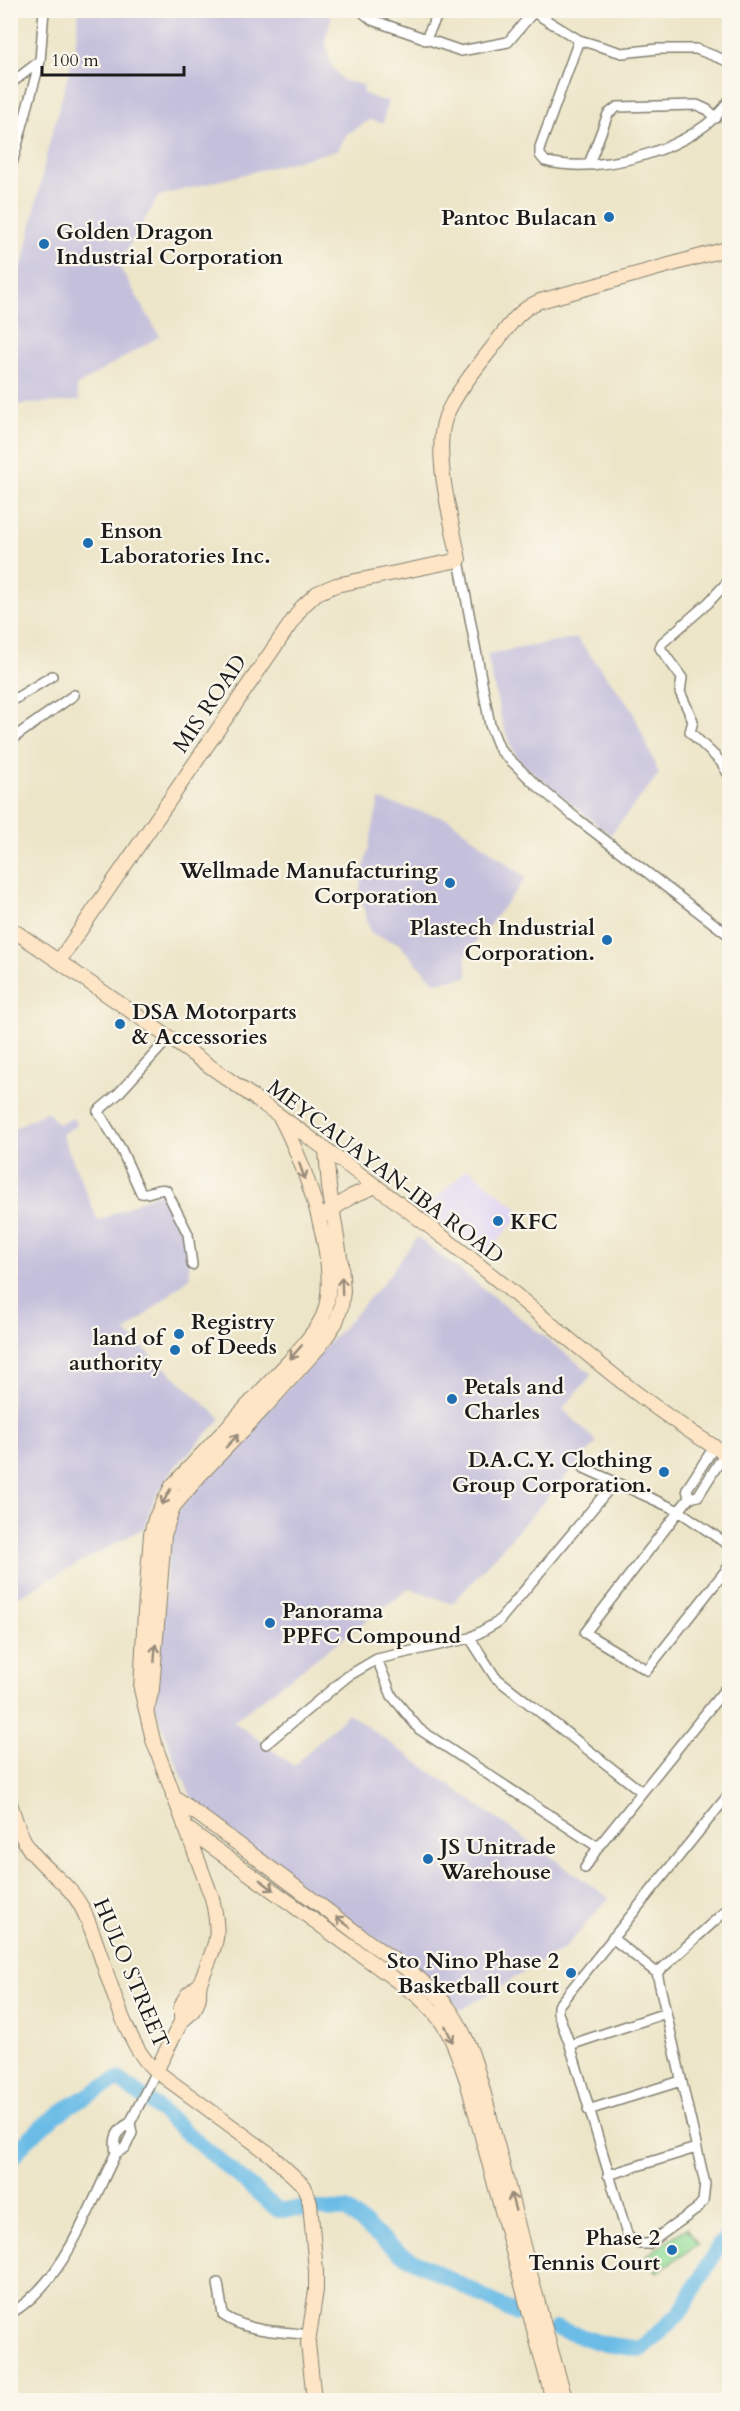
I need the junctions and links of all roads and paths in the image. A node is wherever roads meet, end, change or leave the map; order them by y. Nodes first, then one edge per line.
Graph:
1 (44, 10) edge
2 (360, 10) edge
3 (378, 10) edge
4 (440, 10) edge
5 (533, 11) edge
6 (372, 20) junction
7 (425, 40) junction
8 (579, 40) junction
9 (40, 61) junction
10 (729, 62) edge
11 (10, 84) edge
12 (729, 99) edge
13 (716, 118) junction
14 (589, 164) junction
15 (10, 171) edge
16 (729, 248) edge
17 (459, 560) junction
18 (729, 579) edge
19 (52, 676) dead end
20 (74, 695) dead end
21 (10, 702) edge
22 (10, 743) edge
23 (729, 774) edge
24 (10, 928) edge
25 (729, 936) edge
26 (59, 962) junction
27 (169, 1038) junction
28 (280, 1117) junction
29 (326, 1151) junction
30 (376, 1186) junction
31 (333, 1210) junction
32 (320, 1218) junction
33 (192, 1265) dead end
34 (723, 1452) edge
35 (584, 1468) dead end
36 (699, 1470) junction
37 (710, 1477) junction
38 (614, 1483) junction
39 (689, 1498) junction
40 (679, 1511) junction
41 (729, 1546) edge
42 (729, 1565) edge
43 (470, 1638) junction
44 (377, 1659) junction
45 (729, 1683) edge
46 (147, 1711) junction
47 (266, 1744) dead end
48 (642, 1792) junction
49 (729, 1793) edge
50 (173, 1796) junction
51 (10, 1803) edge
52 (185, 1827) junction
53 (598, 1847) junction
54 (243, 1848) junction
55 (218, 1850) junction
56 (198, 1861) junction
57 (233, 1861) junction
58 (585, 1868) dead end
59 (729, 1907) edge
60 (612, 1938) junction
61 (366, 1948) junction
62 (657, 1973) junction
63 (666, 2013) junction
64 (570, 2045) junction
65 (156, 2071) junction
66 (681, 2081) junction
67 (588, 2110) junction
68 (696, 2148) junction
69 (608, 2175) junction
70 (218, 2283) dead end
71 (10, 2314) edge
72 (536, 2316) junction
73 (309, 2335) junction
74 (314, 2400) edge
75 (553, 2400) edge
76 (566, 2400) edge

1 - 9 street
2 - 6 street
3 - 6 street
4 - 7 street
5 - 7 street
5 - 8 street
6 - 7 street
8 - 10 street
8 - 14 street
9 - 11 street
9 - 15 street
12 - 13 street
13 - 14 street
13 - 14 street
16 - 17 street
17 - 25 street
17 - 26 street, MIS ROAD
18 - 23 street
19 - 21 street
20 - 22 street
24 - 26 street, MEYCAUAYAN-IBA ROAD
26 - 27 street, MEYCAUAYAN-IBA ROAD
27 - 28 street, MEYCAUAYAN-IBA ROAD
27 - 33 street
28 - 29 street, MEYCAUAYAN-IBA ROAD
28 -> 32 street
29 - 30 street, MEYCAUAYAN-IBA ROAD
29 - 31 street
30 - 31 street
30 - 34 street, MEYCAUAYAN-IBA ROAD
31 - 32 street
46 -> 31 street
32 -> 46 street
34 - 36 street
34 - 37 street
35 - 38 street
36 - 37 street
36 - 39 street
37 - 39 street
38 - 40 street
38 - 43 street
39 - 40 street
40 - 41 street
40 - 42 street
43 - 44 street
43 - 48 street
44 - 47 street
44 - 53 street
45 - 48 street
46 - 50 street
48 - 53 street
49 - 60 street
50 - 52 street
50 - 54 street
51 - 65 street, HULO STREET
52 - 55 street
52 - 56 street
53 - 58 street
54 - 57 street
61 -> 54 street
55 - 56 street
55 - 57 street
56 - 65 street
57 -> 61 street
59 - 62 street
60 - 62 street
60 - 64 street
61 - 72 street
62 - 63 street
63 - 64 street
63 - 66 street
64 - 67 street
65 - 71 street
65 - 73 street, HULO STREET
66 - 67 street
66 - 68 street
67 - 69 street
68 - 69 street
68 - 69 street
70 - 73 street
72 - 75 street
72 - 76 street
73 - 74 street, HULO STREET

